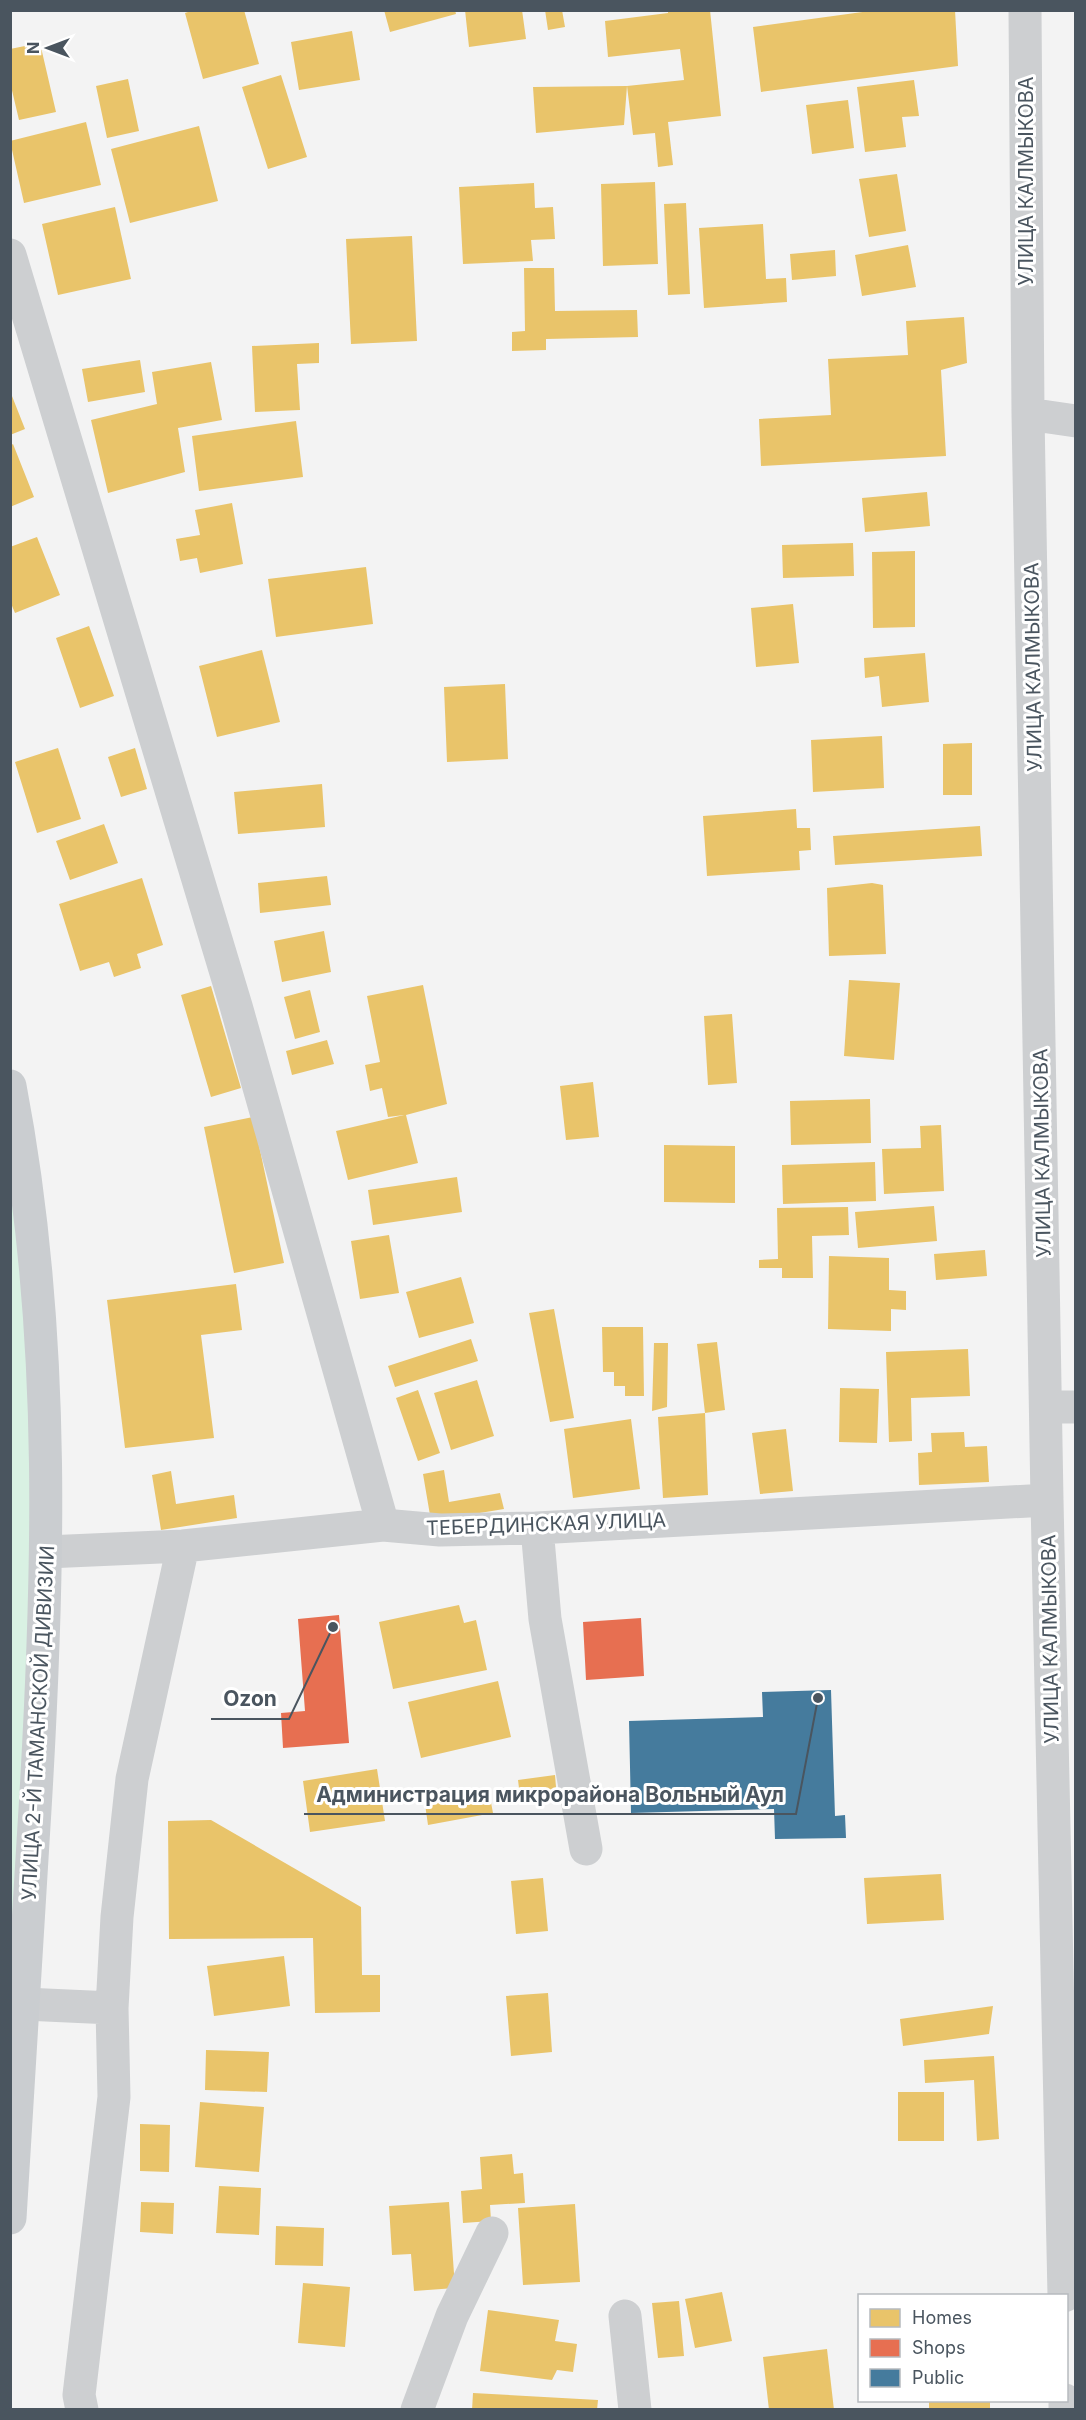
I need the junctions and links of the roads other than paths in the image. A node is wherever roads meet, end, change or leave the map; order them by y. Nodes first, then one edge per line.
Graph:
1 (1025, 10) edge
2 (10, 255) edge
3 (1028, 414) junction
4 (1076, 421) edge
5 (10, 1086) edge
6 (1061, 1407) edge
7 (1047, 1500) junction
8 (383, 1525) junction
9 (537, 1528) junction
10 (183, 1546) junction
11 (46, 1552) junction
12 (586, 1849) dead end
13 (24, 2004) junction
14 (112, 2008) junction
15 (1069, 2129) edge
16 (10, 2218) edge
17 (492, 2233) dead end
18 (1064, 2294) edge
19 (625, 2316) dead end
20 (82, 2409) edge
21 (417, 2409) edge
22 (635, 2409) edge

1 - 3 street, УЛИЦА КАЛМЫКОВА
2 - 8 street
3 - 4 street
3 - 6 street, УЛИЦА КАЛМЫКОВА
5 - 11 main road, УЛИЦА 2-Й ТАМАНСКОЙ ДИВИЗИИ
6 - 7 street, УЛИЦА КАЛМЫКОВА
7 - 9 street, ТЕБЕРДИНСКАЯ УЛИЦА
7 - 15 street, УЛИЦА КАЛМЫКОВА
8 - 9 street, ТЕБЕРДИНСКАЯ УЛИЦА
8 - 10 street, ТЕБЕРДИНСКАЯ УЛИЦА
9 - 12 street
10 - 11 street, ТЕБЕРДИНСКАЯ УЛИЦА
10 - 14 street
11 - 13 main road, УЛИЦА 2-Й ТАМАНСКОЙ ДИВИЗИИ
13 - 14 street
13 - 16 main road, УЛИЦА 2-Й ТАМАНСКОЙ ДИВИЗИИ
14 - 20 street
15 - 18 street, УЛИЦА КАЛМЫКОВА
17 - 21 street
19 - 22 street

